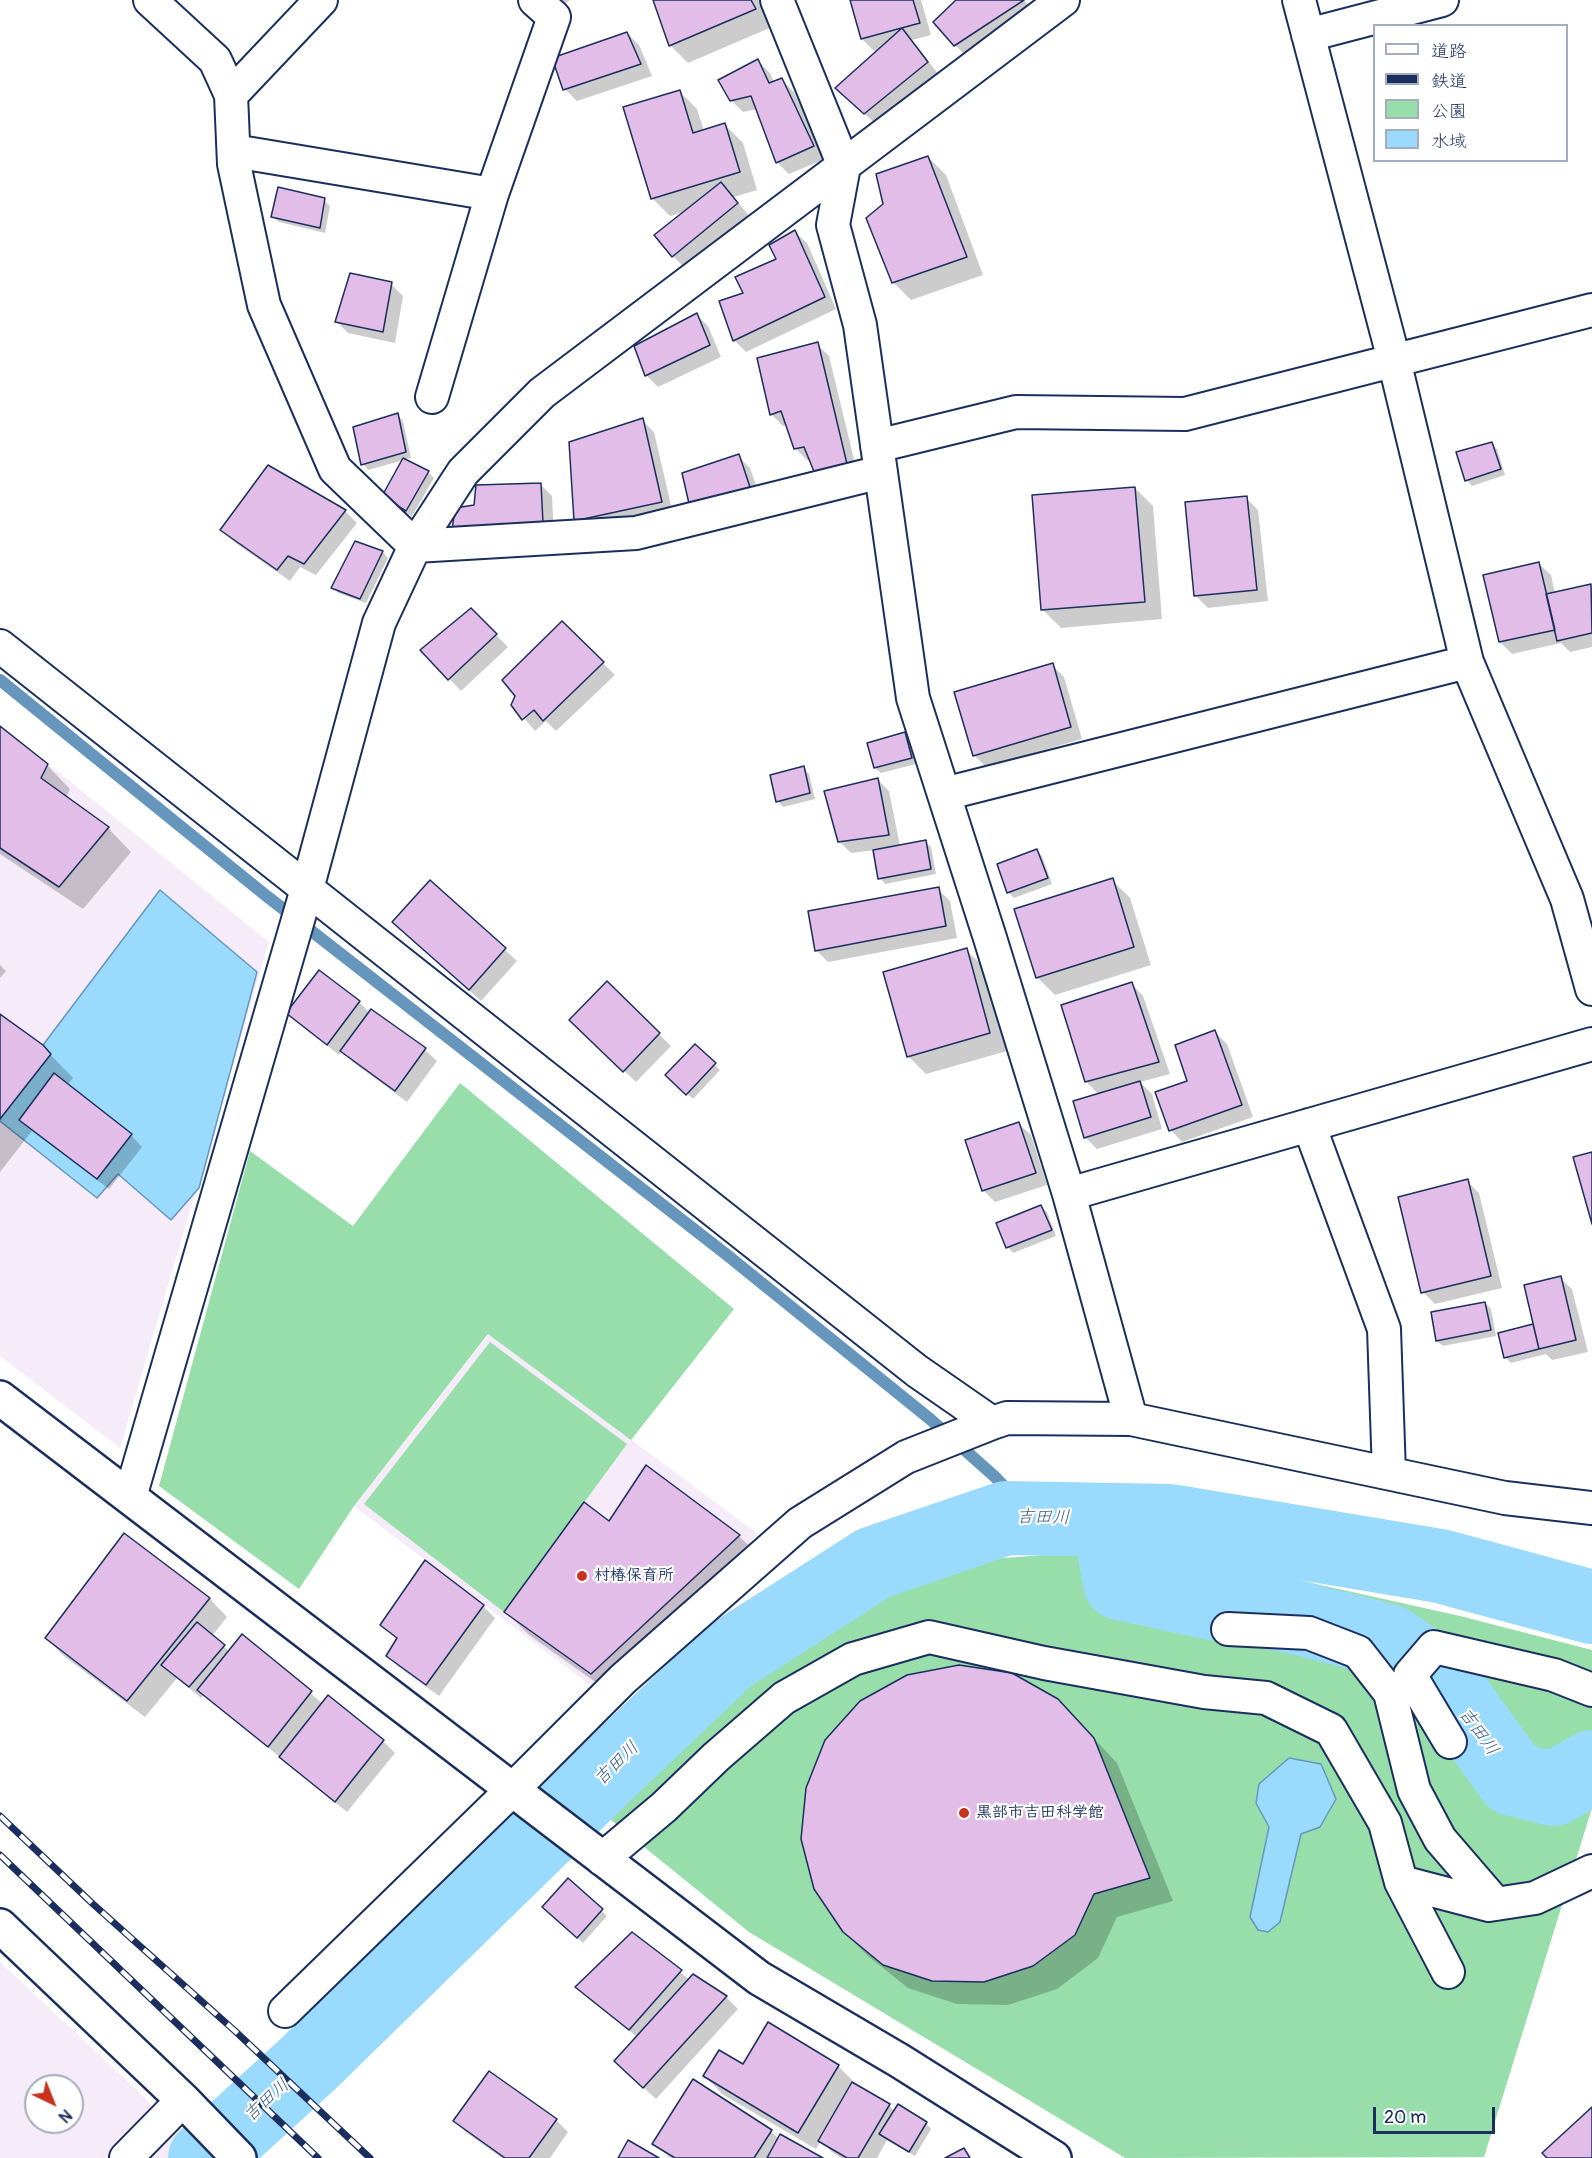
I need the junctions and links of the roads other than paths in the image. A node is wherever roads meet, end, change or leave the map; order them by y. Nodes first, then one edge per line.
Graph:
1 (150, 0) edge
2 (321, 0) edge
3 (535, 0) edge
4 (777, 0) edge
5 (1063, 0) edge
6 (1299, 0) edge
7 (1442, 0) edge
8 (1308, 35) junction
9 (231, 95) junction
10 (234, 151) junction
11 (844, 166) junction
12 (492, 194) junction
13 (1592, 310) edge
14 (1394, 360) junction
15 (432, 397) dead end
16 (879, 459) junction
17 (415, 546) junction
18 (0, 646) edge
19 (1467, 662) junction
20 (944, 794) junction
21 (307, 889) junction
22 (1592, 989) edge
23 (1592, 1044) edge
24 (1309, 1125) junction
25 (1069, 1194) junction
26 (0, 1398) edge
27 (1131, 1419) junction
28 (992, 1423) junction
29 (1389, 1473) junction
30 (130, 1497) junction
31 (1592, 1508) edge
32 (1228, 1629) dead end
33 (1592, 1690) edge
34 (1450, 1742) dead end
35 (523, 1798) junction
36 (603, 1859) junction
37 (1592, 1871) edge
38 (1401, 1882) junction
39 (1496, 1904) junction
40 (0, 1926) edge
41 (1448, 1972) dead end
42 (285, 2011) dead end
43 (184, 2101) junction
44 (126, 2158) edge
45 (239, 2158) edge
46 (1054, 2158) edge

1 - 9 street
2 - 9 street
3 - 12 street
4 - 11 street
5 - 11 street
6 - 8 street
7 - 8 street
8 - 14 street
9 - 10 street
10 - 12 street
10 - 17 street
11 - 16 street
11 - 17 street
12 - 15 street
13 - 14 street
14 - 16 street
14 - 19 street
16 - 17 street
16 - 20 street
17 - 21 street
18 - 21 street
19 - 20 street
19 - 22 street
20 - 25 street
21 - 28 street
21 - 30 street
23 - 24 street
24 - 25 street
24 - 29 street
25 - 27 street
26 - 30 street
27 - 28 street
27 - 29 street
28 - 35 street
29 - 31 street
30 - 35 street
32 - 39 street
33 - 34 street
35 - 36 street
35 - 42 street
36 - 38 street
36 - 46 street
37 - 39 street
38 - 39 street
38 - 41 street
40 - 43 street
43 - 44 street
43 - 45 street

